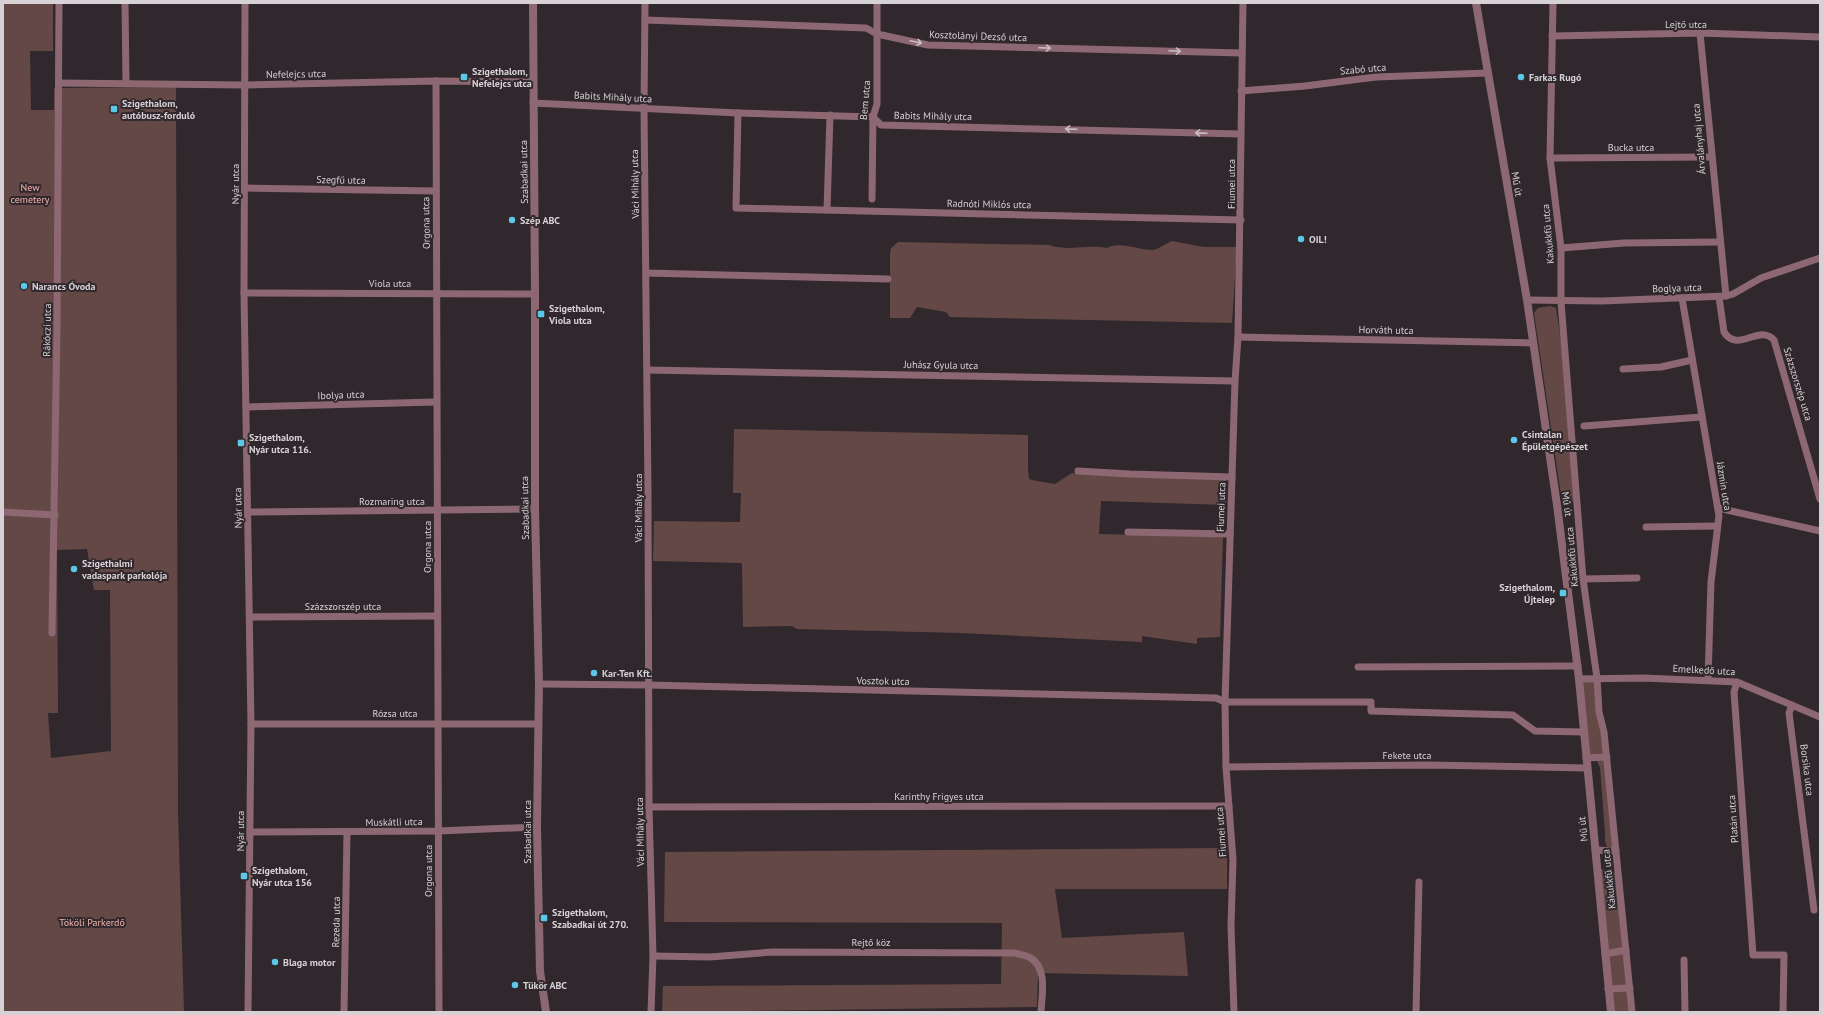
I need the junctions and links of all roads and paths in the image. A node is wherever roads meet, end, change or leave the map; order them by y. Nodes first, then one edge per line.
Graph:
1 (59, 3) edge
2 (125, 3) edge
3 (245, 3) edge
4 (533, 3) edge
5 (645, 3) edge
6 (877, 3) edge
7 (1243, 3) edge
8 (1476, 3) edge
9 (1554, 3) edge
10 (645, 20) junction
11 (1700, 33) junction
12 (877, 34) junction
13 (1552, 36) junction
14 (1820, 37) edge
15 (1241, 53) junction
16 (1488, 73) junction
17 (436, 81) junction
18 (533, 82) junction
19 (60, 83) junction
20 (126, 83) junction
21 (245, 84) junction
22 (1241, 91) junction
23 (533, 103) junction
24 (644, 109) junction
25 (738, 113) junction
26 (830, 115) junction
27 (873, 117) junction
28 (1240, 134) junction
29 (1711, 157) junction
30 (1550, 158) junction
31 (245, 188) junction
32 (436, 191) junction
33 (872, 199) dead end
34 (827, 210) junction
35 (1241, 220) junction
36 (1720, 242) junction
37 (1561, 248) junction
38 (1820, 258) edge
39 (646, 273) junction
40 (888, 279) dead end
41 (244, 293) junction
42 (437, 293) junction
43 (535, 294) junction
44 (1722, 297) junction
45 (1682, 298) junction
46 (1527, 300) junction
47 (1562, 302) junction
48 (1238, 337) junction
49 (1533, 343) junction
50 (1692, 360) junction
51 (1623, 369) dead end
52 (648, 370) junction
53 (1235, 381) junction
54 (436, 402) junction
55 (246, 407) junction
56 (1701, 417) junction
57 (1584, 426) dead end
58 (1078, 471) dead end
59 (1232, 477) junction
60 (1820, 499) edge
61 (1718, 508) junction
62 (535, 509) junction
63 (437, 510) junction
64 (3, 512) edge
65 (249, 512) junction
66 (54, 514) junction
67 (1646, 526) dead end
68 (1717, 526) junction
69 (1820, 530) edge
70 (1128, 532) dead end
71 (1230, 534) junction
72 (1637, 578) dead end
73 (1583, 579) junction
74 (436, 616) junction
75 (250, 617) junction
76 (52, 633) dead end
77 (1578, 666) junction
78 (1358, 667) dead end
79 (1597, 678) junction
80 (1579, 679) junction
81 (1708, 680) junction
82 (1738, 682) junction
83 (539, 684) junction
84 (648, 685) junction
85 (1225, 702) junction
86 (1792, 705) junction
87 (1820, 717) edge
88 (437, 723) junction
89 (251, 724) junction
90 (538, 724) junction
91 (1584, 732) junction
92 (1607, 757) junction
93 (1586, 758) junction
94 (1226, 767) junction
95 (1587, 768) junction
96 (1229, 806) junction
97 (649, 807) junction
98 (537, 827) junction
99 (438, 831) junction
100 (250, 832) junction
101 (347, 832) junction
102 (1595, 850) junction
103 (1616, 851) junction
104 (1419, 882) dead end
105 (1814, 910) dead end
106 (1626, 950) junction
107 (1605, 954) junction
108 (653, 956) junction
109 (1684, 960) dead end
110 (1630, 988) junction
111 (1608, 989) junction
112 (248, 1012) edge
113 (344, 1012) edge
114 (438, 1012) edge
115 (546, 1012) edge
116 (651, 1012) edge
117 (1041, 1012) edge
118 (1234, 1012) edge
119 (1416, 1012) edge
120 (1611, 1012) edge
121 (1632, 1012) edge
122 (1685, 1012) edge
123 (1783, 1012) edge

1 - 19 street, Rákóczi utca
2 - 20 street
3 - 21 street, Nyár utca
4 - 18 street, Szabadkai utca
5 - 10 street, Váci Mihály utca
6 - 12 street, Bem utca
7 - 15 street, Fiumei utca
8 - 16 street, Mű út
9 - 13 street, Kakukkfű utca
10 - 12 street, Kosztolányi Dezső utca
10 - 24 street, Váci Mihály utca
11 - 13 street, Lejtő utca
11 - 14 street, Lejtő utca
11 - 29 street, Árvalányhaj utca
12 -> 15 street, Kosztolányi Dezső utca
12 - 27 street, Bem utca
13 - 30 street, Kakukkfű utca
15 - 22 street, Fiumei utca
16 - 22 street, Szabó utca
16 - 46 street, Mű út
17 - 18 street, Nefelejcs utca
17 - 21 street, Nefelejcs utca
17 - 32 street, Orgona utca
18 - 23 street, Szabadkai utca
19 - 20 street, Nefelejcs utca
19 - 66 street, Rákóczi utca
20 - 21 street, Nefelejcs utca
21 - 31 street, Nyár utca
22 - 28 street, Fiumei utca
23 - 24 street, Babits Mihály utca
23 - 43 street, Szabadkai utca
24 - 25 street, Babits Mihály utca
24 - 39 street, Váci Mihály utca
25 - 26 street, Babits Mihály utca
25 - 34 street, Radnóti Miklós utca
26 - 27 street, Babits Mihály utca
26 - 34 street
28 -> 27 street, Babits Mihály utca
27 - 33 street, Bem utca
28 - 35 street, Fiumei utca
29 - 30 street, Bucka utca
29 - 36 street, Árvalányhaj utca
30 - 37 street, Kakukkfű utca
31 - 32 street, Szegfű utca
31 - 41 street, Nyár utca
32 - 42 street, Orgona utca
34 - 35 street, Radnóti Miklós utca
35 - 48 street, Fiumei utca
36 - 37 street
36 - 44 street, Árvalányhaj utca
37 - 47 street, Kakukkfű utca
38 - 44 street, Boglya utca
39 - 40 street
39 - 52 street, Váci Mihály utca
41 - 42 street, Viola utca
41 - 55 street, Nyár utca
42 - 43 street, Viola utca
42 - 54 street, Orgona utca
43 - 62 street, Szabadkai utca
44 - 45 street, Boglya utca
44 - 60 street, Százszorszép utca
45 - 47 street, Boglya utca
45 - 50 street, Jázmin utca
46 - 47 street, Boglya utca
46 - 49 street, Mű út
47 - 73 street, Kakukkfű utca
48 - 49 street, Horváth utca
48 - 53 street, Fiumei utca
49 - 77 street, Mű út
50 - 51 street
50 - 56 street, Jázmin utca
52 - 53 street, Juhász Gyula utca
52 - 84 street, Váci Mihály utca
53 - 59 street, Fiumei utca
54 - 55 street, Ibolya utca
54 - 63 street, Orgona utca
55 - 65 street, Nyár utca
56 - 57 street
56 - 61 street, Jázmin utca
58 - 59 street
59 - 71 street, Fiumei utca
61 - 68 street, Jázmin utca
61 - 69 street
62 - 63 street, Rozmaring utca
62 - 83 street, Szabadkai utca
63 - 65 street, Rozmaring utca
63 - 74 street, Orgona utca
64 - 66 street
65 - 75 street, Nyár utca
66 - 76 street, Rákóczi utca
67 - 68 street
68 - 81 street, Jázmin utca
70 - 71 street
71 - 85 street, Fiumei utca
72 - 73 street
73 - 79 street, Kakukkfű utca
74 - 75 street, Százszorszép utca
74 - 88 street, Orgona utca
75 - 89 street, Nyár utca
77 - 78 street
77 - 80 street, Mű út
79 - 80 street, Emelkedő utca
79 - 81 street, Emelkedő utca
79 - 92 street, Kakukkfű utca
80 - 91 street, Mű út
81 - 82 street, Emelkedő utca
82 - 86 street, Emelkedő utca
82 - 123 street, Platán utca
83 - 84 street, Vosztok utca
83 - 90 street, Szabadkai utca
84 - 85 street, Vosztok utca
84 - 97 street, Váci Mihály utca
85 - 91 street, Vosztok utca
85 - 94 street, Fiumei utca
86 - 87 street, Emelkedő utca
86 - 105 street, Borsika utca
88 - 89 street, Rózsa utca
88 - 90 street, Rózsa utca
88 - 99 street, Orgona utca
89 - 100 street, Nyár utca
90 - 98 street, Szabadkai utca
91 - 93 street, Mű út
92 - 93 street
92 - 103 street, Kakukkfű utca
93 - 95 street, Mű út
94 - 95 street, Fekete utca
94 - 96 street, Fiumei utca
95 - 102 street, Mű út
96 - 97 street, Karinthy Frigyes utca
96 - 118 street, Fiumei utca
97 - 108 street, Váci Mihály utca
98 - 99 street, Muskátli utca
98 - 115 street, Szabadkai utca
99 - 101 street, Muskátli utca
99 - 114 street, Orgona utca
100 - 101 street, Muskátli utca
100 - 112 street, Nyár utca
101 - 113 street, Rezeda utca
102 - 103 street
102 - 107 street, Mű út
103 - 106 street, Kakukkfű utca
104 - 119 street
106 - 107 street
106 - 110 street, Kakukkfű utca
107 - 111 street, Mű út
108 - 116 street, Váci Mihály utca
108 - 117 street, Rejtő köz
109 - 122 street
110 - 111 street
110 - 121 street, Kakukkfű utca
111 - 120 street, Mű út

